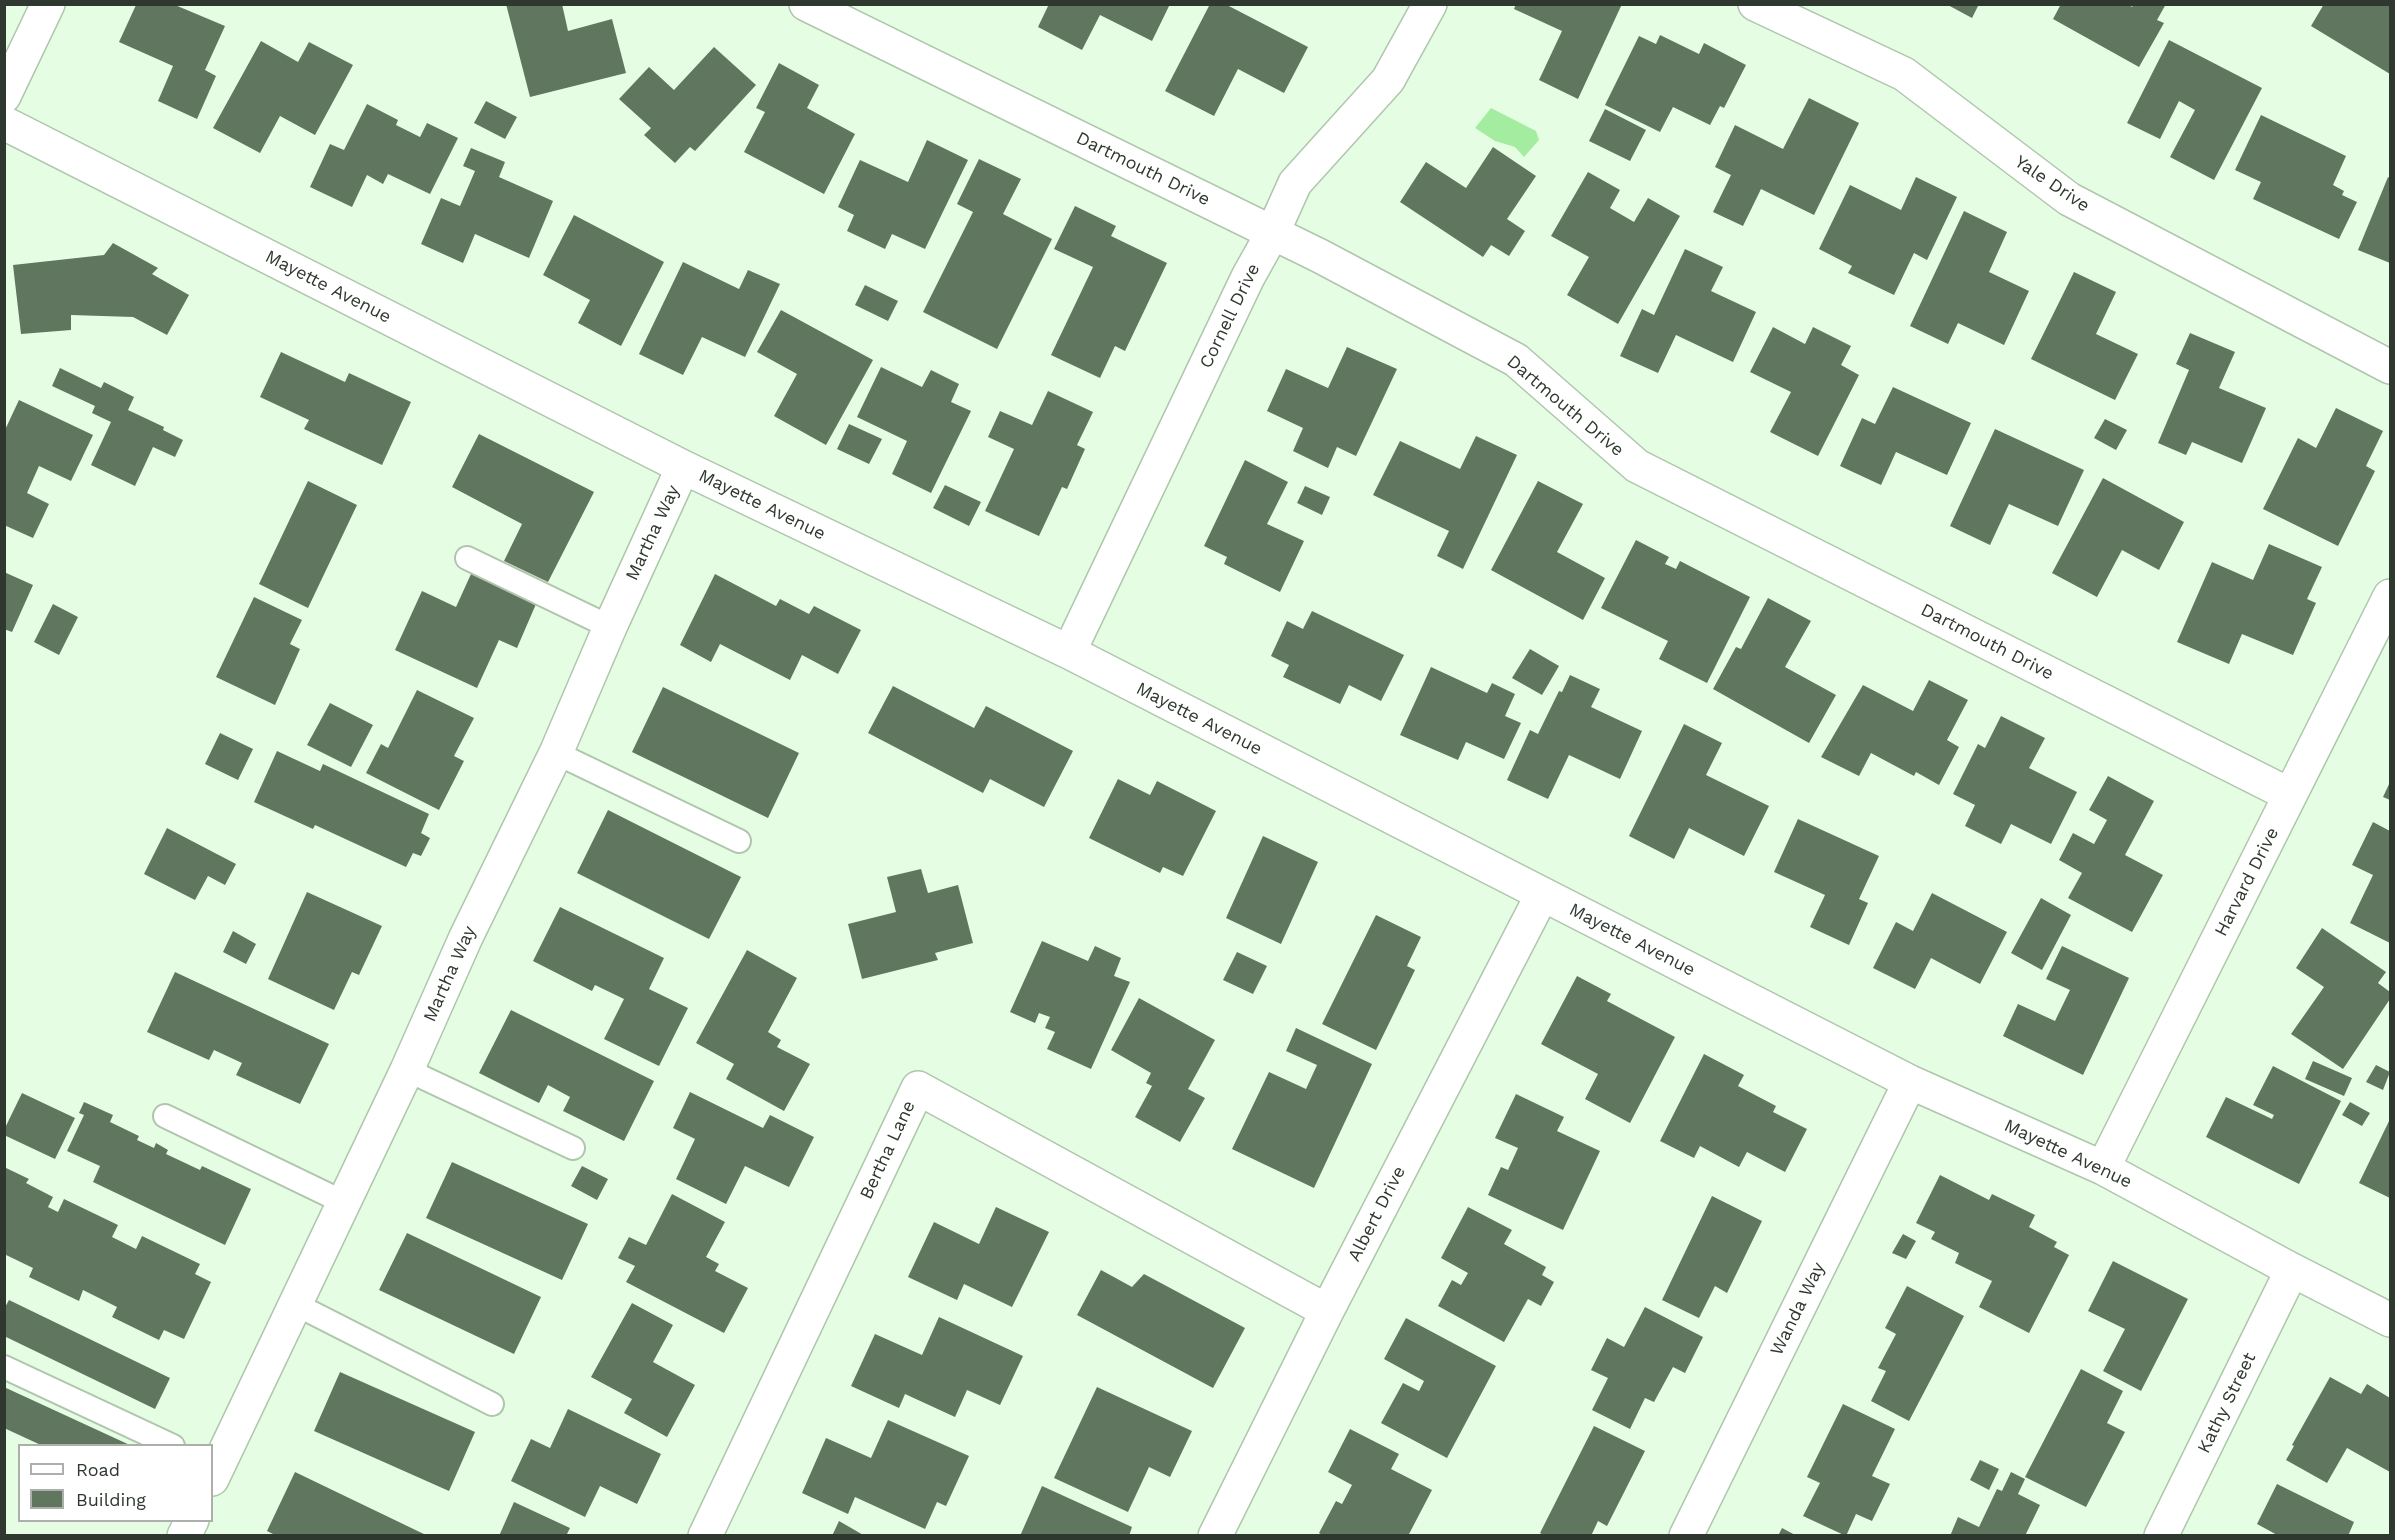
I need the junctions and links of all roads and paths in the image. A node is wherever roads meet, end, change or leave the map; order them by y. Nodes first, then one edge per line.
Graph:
1 (48, 4) edge
2 (806, 4) edge
3 (1430, 4) edge
4 (1755, 4) edge
5 (4, 96) edge
6 (4, 123) edge
7 (1272, 234) junction
8 (2391, 366) edge
9 (683, 467) junction
10 (467, 558) dead end
11 (2391, 596) edge
12 (610, 627) junction
13 (1069, 652) junction
14 (556, 753) junction
15 (2290, 795) junction
16 (739, 841) dead end
17 (1542, 895) junction
18 (407, 1070) junction
19 (1910, 1082) junction
20 (165, 1116) dead end
21 (573, 1148) dead end
22 (2103, 1168) junction
23 (343, 1202) junction
24 (2292, 1270) junction
25 (296, 1304) junction
26 (1328, 1311) junction
27 (2391, 1320) edge
28 (4, 1367) edge
29 (492, 1404) dead end
30 (169, 1444) edge
31 (214, 1470) edge
32 (191, 1522) edge
33 (184, 1536) edge
34 (705, 1536) edge
35 (1215, 1536) edge
36 (1686, 1536) edge
37 (2161, 1536) edge

1 - 5 street
2 - 7 street, Dartmouth Drive
3 - 7 street, Cornell Drive
4 - 8 street, Yale Drive
6 - 9 street, Mayette Avenue
7 - 13 street, Cornell Drive
7 - 15 street, Dartmouth Drive
9 - 12 street, Martha Way
9 - 13 street, Mayette Avenue
10 - 12 lane
11 - 15 street, Harvard Drive
12 - 14 street, Martha Way
13 - 17 street, Mayette Avenue
14 - 16 lane
14 - 18 street, Martha Way
15 - 22 street, Harvard Drive
17 - 19 street, Mayette Avenue
17 - 26 street, Albert Drive
18 - 21 lane
18 - 23 street, Martha Way
19 - 22 street, Mayette Avenue
19 - 36 street, Wanda Way
20 - 23 lane
22 - 24 street, Mayette Avenue
23 - 25 street, Martha Way
24 - 27 street, Mayette Avenue
24 - 37 street, Kathy Street
25 - 29 lane
25 - 31 street, Martha Way
26 - 34 street, Bertha Lane
26 - 35 street, Albert Drive
28 - 30 lane
32 - 33 street

